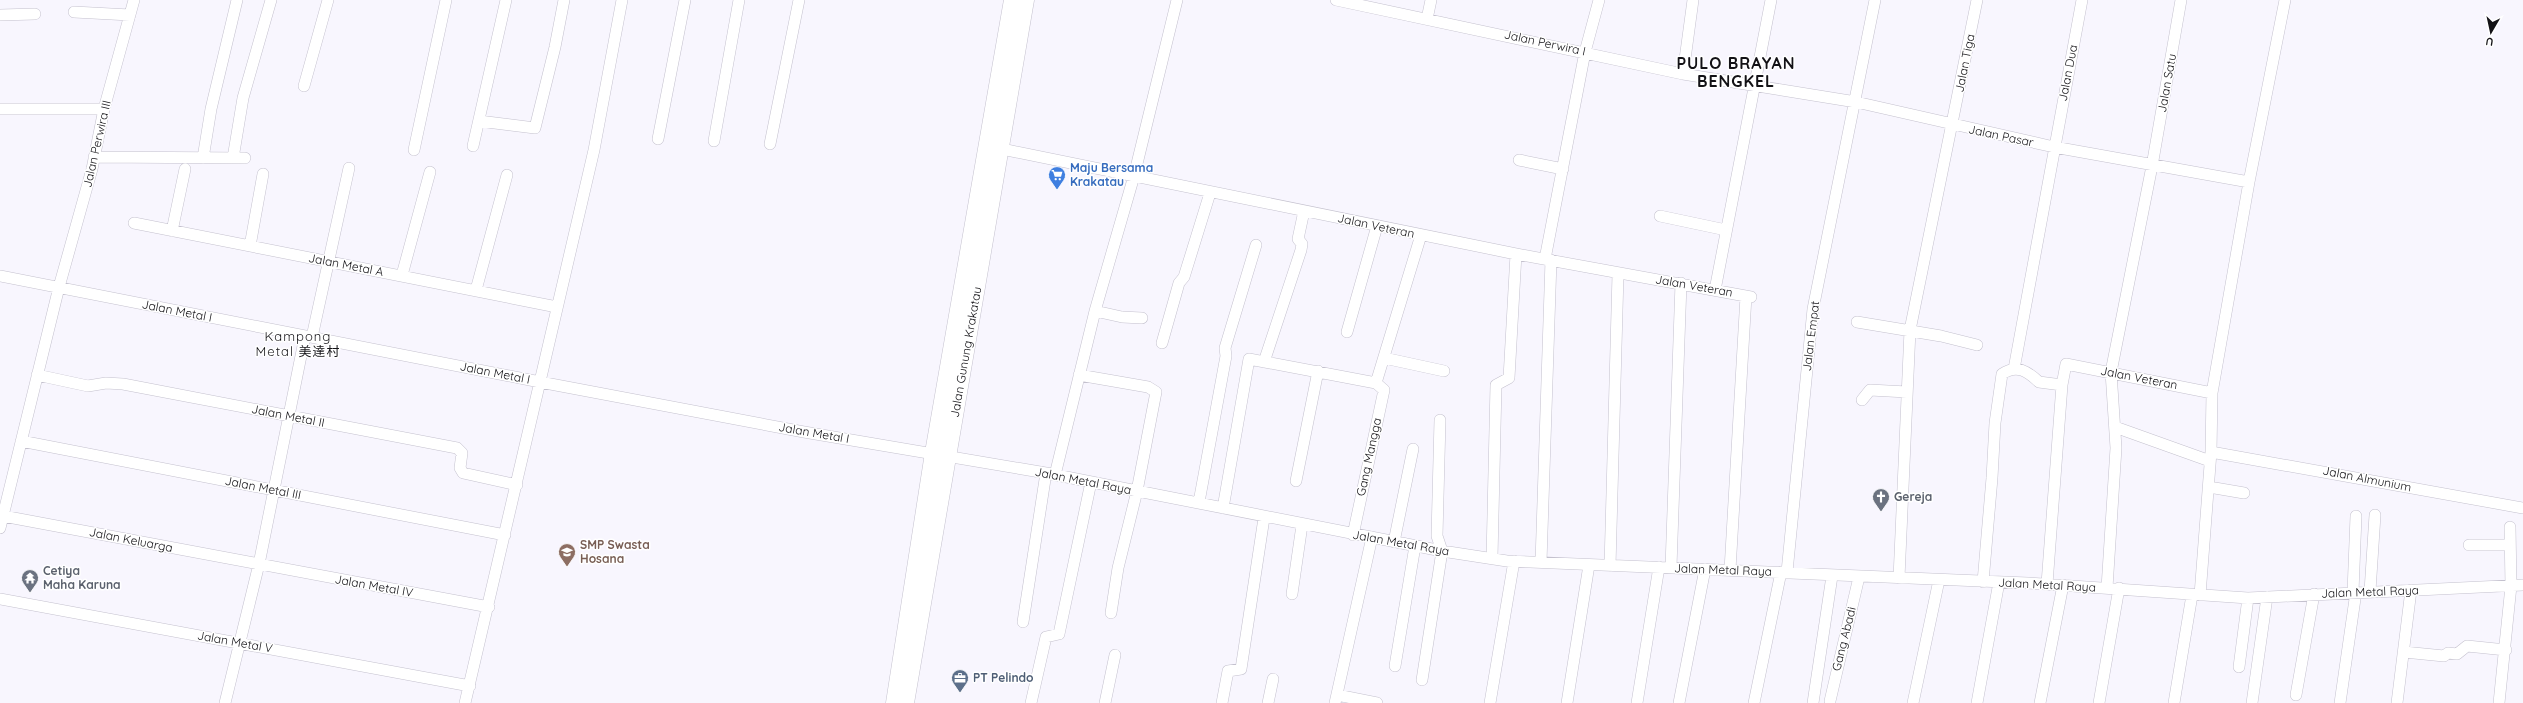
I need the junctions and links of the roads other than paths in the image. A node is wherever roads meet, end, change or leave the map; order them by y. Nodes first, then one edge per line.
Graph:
1 (134, 0) edge
2 (237, 0) edge
3 (271, 0) edge
4 (328, 0) edge
5 (446, 0) edge
6 (506, 0) edge
7 (564, 0) edge
8 (622, 0) edge
9 (685, 0) edge
10 (739, 0) edge
11 (799, 0) edge
12 (1012, 0) edge
13 (1026, 0) edge
14 (1177, 0) edge
15 (1336, 0) edge
16 (1431, 0) edge
17 (1599, 0) edge
18 (1693, 0) edge
19 (1770, 0) edge
20 (1875, 0) edge
21 (1977, 0) edge
22 (2082, 0) edge
23 (2181, 0) edge
24 (2285, 0) edge
25 (74, 12) dead end
26 (36, 14) dead end
27 (0, 15) edge
28 (130, 15) junction
29 (1427, 19) junction
30 (1585, 52) junction
31 (1683, 74) junction
32 (304, 86) dead end
33 (1754, 86) junction
34 (1856, 102) junction
35 (0, 109) edge
36 (104, 109) junction
37 (479, 121) junction
38 (1952, 126) junction
39 (658, 139) dead end
40 (714, 141) dead end
41 (770, 144) dead end
42 (473, 146) dead end
43 (2054, 147) junction
44 (1002, 149) junction
45 (414, 150) dead end
46 (203, 158) junction
47 (233, 158) junction
48 (245, 158) dead end
49 (1519, 160) dead end
50 (93, 163) junction
51 (2152, 166) junction
52 (349, 168) dead end
53 (1563, 168) junction
54 (185, 169) dead end
55 (430, 172) dead end
56 (263, 174) dead end
57 (507, 175) dead end
58 (1134, 176) junction
59 (2249, 182) junction
60 (1210, 193) junction
61 (1304, 211) junction
62 (1660, 216) dead end
63 (134, 223) dead end
64 (1377, 226) junction
65 (1726, 230) junction
66 (172, 231) junction
67 (1421, 235) junction
68 (1256, 245) dead end
69 (250, 246) junction
70 (1516, 254) junction
71 (1548, 260) junction
72 (329, 262) junction
73 (1618, 274) junction
74 (402, 275) junction
75 (0, 276) edge
76 (1681, 283) junction
77 (59, 287) junction
78 (476, 290) junction
79 (1715, 290) junction
80 (557, 307) junction
81 (1095, 311) junction
82 (1142, 318) dead end
83 (1857, 322) dead end
84 (1910, 330) junction
85 (1347, 332) dead end
86 (308, 337) junction
87 (1162, 343) dead end
88 (1977, 345) dead end
89 (1384, 358) junction
90 (1264, 362) junction
91 (2014, 368) junction
92 (1318, 371) junction
93 (1444, 371) dead end
94 (2111, 372) junction
95 (37, 375) junction
96 (1079, 375) junction
97 (540, 382) junction
98 (1376, 383) junction
99 (2062, 386) junction
100 (1907, 392) junction
101 (2212, 393) junction
102 (1862, 400) dead end
103 (290, 416) junction
104 (1440, 420) dead end
105 (2115, 427) junction
106 (21, 440) junction
107 (1413, 449) dead end
108 (933, 453) junction
109 (949, 456) junction
110 (2211, 457) junction
111 (1051, 474) junction
112 (1296, 481) dead end
113 (1092, 482) junction
114 (517, 485) junction
115 (2209, 487) junction
116 (275, 490) junction
117 (1137, 491) junction
118 (2244, 493) dead end
119 (1199, 502) junction
120 (1223, 508) junction
121 (2523, 508) edge
122 (2375, 515) dead end
123 (3, 516) junction
124 (2356, 516) dead end
125 (1264, 518) junction
126 (1302, 525) junction
127 (2510, 527) dead end
128 (0, 528) edge
129 (505, 535) junction
130 (1352, 535) junction
131 (1372, 537) junction
132 (1394, 542) junction
133 (2469, 545) dead end
134 (2510, 545) junction
135 (1415, 546) junction
136 (1442, 551) junction
137 (1492, 558) junction
138 (1514, 561) junction
139 (1541, 562) junction
140 (259, 564) junction
141 (1589, 565) junction
142 (1610, 566) junction
143 (1659, 567) junction
144 (1671, 567) junction
145 (1704, 568) junction
146 (1730, 570) junction
147 (1784, 572) junction
148 (1832, 576) junction
149 (1859, 577) junction
150 (1899, 578) junction
151 (1939, 580) junction
152 (1983, 582) junction
153 (2000, 582) junction
154 (2047, 584) junction
155 (2063, 585) junction
156 (2523, 585) edge
157 (2511, 586) junction
158 (2107, 588) junction
159 (2118, 588) junction
160 (2411, 590) junction
161 (2370, 591) junction
162 (2355, 592) junction
163 (1292, 594) dead end
164 (2314, 594) junction
165 (2196, 595) junction
166 (2267, 597) junction
167 (2248, 598) junction
168 (0, 599) edge
169 (489, 607) junction
170 (1111, 613) dead end
171 (1022, 622) dead end
172 (241, 643) junction
173 (2506, 650) junction
174 (2404, 652) junction
175 (1114, 656) dead end
176 (1395, 666) dead end
177 (2239, 667) dead end
178 (1816, 672) junction
179 (1836, 675) junction
180 (1273, 679) dead end
181 (1422, 680) dead end
182 (470, 686) junction
183 (2296, 695) dead end
184 (1336, 699) edge
185 (1830, 701) dead end
186 (225, 703) edge
187 (465, 703) edge
188 (894, 703) edge
189 (906, 703) edge
190 (1031, 703) edge
191 (1105, 703) edge
192 (1222, 703) edge
193 (1268, 703) edge
194 (1377, 703) edge
195 (1490, 703) edge
196 (1567, 703) edge
197 (1637, 703) edge
198 (1679, 703) edge
199 (1754, 703) edge
200 (1813, 703) edge
201 (1913, 703) edge
202 (1977, 703) edge
203 (2040, 703) edge
204 (2100, 703) edge
205 (2174, 703) edge
206 (2252, 703) edge
207 (2340, 703) edge
208 (2397, 703) edge
209 (2499, 703) edge

1 - 28 street, Jalan Perwira III
2 - 46 street
3 - 47 street
4 - 32 street
5 - 45 street
6 - 37 street
7 - 37 street
8 - 80 street
9 - 39 street
10 - 40 street
11 - 41 street
12 - 108 highway, Jalan Gunung Krakatau
13 - 44 highway, Jalan Gunung Krakatau
14 - 58 street
15 - 29 street, Jalan Perwira I
16 - 29 street
17 - 30 street
18 - 31 street
19 - 33 street
20 - 34 street, Jalan Empat
21 - 38 street, Jalan Tiga
22 - 43 street, Jalan Dua
23 - 51 street, Jalan Satu
24 - 59 street
25 - 28 street
26 - 27 street
28 - 36 street, Jalan Perwira III
29 - 30 street, Jalan Perwira I
30 - 31 street, Jalan Perwira I
30 - 53 street
31 - 33 street, Jalan Perwira I
33 - 34 street, Jalan Pasar
33 - 65 street
34 - 38 street, Jalan Pasar
34 - 147 street, Jalan Empat
35 - 36 street
36 - 50 street, Jalan Perwira III
37 - 42 street
38 - 43 street, Jalan Pasar
38 - 84 street, Jalan Tiga
43 - 51 street, Jalan Pasar
43 - 91 street, Jalan Dua
44 - 58 street, Jalan Veteran
44 - 109 highway, Jalan Gunung Krakatau
46 - 47 street
46 - 50 street
47 - 48 street
49 - 53 street
50 - 77 street, Jalan Perwira III
51 - 59 street, Jalan Pasar
51 - 94 street, Jalan Satu
52 - 72 street
53 - 71 street
54 - 66 street
55 - 74 street
56 - 69 street
57 - 78 street
58 - 60 street, Jalan Veteran
58 - 81 street
59 - 101 street
60 - 61 street, Jalan Veteran
60 - 87 street
61 - 64 street, Jalan Veteran
61 - 90 street
62 - 65 street
63 - 66 street, Jalan Metal A
64 - 67 street, Jalan Veteran
64 - 85 street
65 - 79 street
66 - 69 street, Jalan Metal A
67 - 70 street, Jalan Veteran
67 - 89 street
68 - 119 street
69 - 72 street, Jalan Metal A
70 - 71 street, Jalan Veteran
70 - 137 street
71 - 73 street, Jalan Veteran
71 - 139 street
72 - 74 street, Jalan Metal A
72 - 86 street
73 - 76 street, Jalan Veteran
73 - 142 street
74 - 78 street, Jalan Metal A
75 - 77 street
76 - 79 street, Jalan Veteran
76 - 144 street
77 - 86 street, Jalan Metal I
77 - 95 street, Jalan Perwira III
78 - 80 street, Jalan Metal A
79 - 146 street, Jalan Veteran
80 - 97 street
81 - 82 street
81 - 96 street
83 - 84 street
84 - 88 street
84 - 100 street, Jalan Tiga
86 - 97 street, Jalan Metal I
86 - 103 street
89 - 93 street
89 - 98 street
90 - 92 street
90 - 120 street
91 - 99 street
91 - 152 street
92 - 98 street
92 - 112 street
94 - 99 street, Jalan Veteran
94 - 101 street, Jalan Veteran
94 - 105 street, Jalan Satu
95 - 103 street, Jalan Metal II
95 - 106 street, Jalan Perwira III
96 - 111 street
96 - 117 street
97 - 108 street, Jalan Metal I
97 - 114 street
98 - 130 street, Gang Mangga
99 - 154 street
100 - 102 street
100 - 150 street, Jalan Tiga
101 - 110 street
103 - 114 street, Jalan Metal II
103 - 116 street
104 - 136 street
105 - 110 street, Jalan Almunium
105 - 158 street, Jalan Satu
106 - 116 street, Jalan Metal III
106 - 123 street, Jalan Perwira III
107 - 132 street
108 - 109 street, Jalan Metal Raya
108 - 188 highway, Jalan Gunung Krakatau
109 - 111 street, Jalan Metal Raya
109 - 189 highway, Jalan Gunung Krakatau
110 - 115 street
110 - 121 street, Jalan Almunium
111 - 113 street, Jalan Metal Raya
111 - 171 street
113 - 117 street, Jalan Metal Raya
113 - 190 street
114 - 129 street
115 - 118 street
115 - 165 street
116 - 129 street, Jalan Metal III
116 - 140 street
117 - 119 street, Jalan Metal Raya
117 - 170 street
119 - 120 street, Jalan Metal Raya
120 - 125 street, Jalan Metal Raya
122 - 161 street
123 - 128 street, Jalan Perwira III
123 - 140 street, Jalan Keluarga
124 - 162 street
125 - 126 street, Jalan Metal Raya
125 - 192 street
126 - 130 street, Jalan Metal Raya
126 - 163 street
127 - 134 street
129 - 169 street
130 - 131 street, Jalan Metal Raya
131 - 132 street, Jalan Metal Raya
131 - 184 street
132 - 135 street, Jalan Metal Raya
133 - 134 street
134 - 157 street
135 - 136 street, Jalan Metal Raya
135 - 176 street
136 - 137 street, Jalan Metal Raya
136 - 181 street
137 - 138 street, Jalan Metal Raya
138 - 139 street, Jalan Metal Raya
138 - 195 street
139 - 141 street, Jalan Metal Raya
140 - 169 street, Jalan Metal IV
140 - 172 street
141 - 142 street, Jalan Metal Raya
141 - 196 street
142 - 143 street, Jalan Metal Raya
143 - 144 street, Jalan Metal Raya
143 - 197 street
144 - 145 street, Jalan Metal Raya
145 - 146 street, Jalan Metal Raya
145 - 198 street
146 - 147 street, Jalan Metal Raya
147 - 148 street, Jalan Metal Raya
147 - 199 street, Jalan Empat
148 - 149 street, Jalan Metal Raya
148 - 178 street
149 - 150 street, Jalan Metal Raya
149 - 179 street, Gang Abadi
150 - 151 street, Jalan Metal Raya
151 - 152 street, Jalan Metal Raya
151 - 201 street
152 - 153 street, Jalan Metal Raya
153 - 154 street, Jalan Metal Raya
153 - 202 street
154 - 155 street, Jalan Metal Raya
155 - 158 street, Jalan Metal Raya
155 - 203 street
156 - 157 street, Jalan Metal Raya
157 - 160 street, Jalan Metal Raya
157 - 173 street
158 - 159 street, Jalan Metal Raya
159 - 165 street, Jalan Metal Raya
159 - 204 street
160 - 161 street, Jalan Metal Raya
160 - 174 street
161 - 162 street, Jalan Metal Raya
162 - 164 street, Jalan Metal Raya
162 - 207 street
164 - 166 street, Jalan Metal Raya
164 - 183 street
165 - 167 street, Jalan Metal Raya
165 - 205 street
166 - 167 street, Jalan Metal Raya
166 - 206 street
167 - 177 street
168 - 172 street, Jalan Metal V
169 - 182 street
172 - 182 street, Jalan Metal V
172 - 186 street
173 - 174 street
173 - 209 street
174 - 208 street
175 - 191 street
178 - 179 street
178 - 200 street
179 - 185 street, Gang Abadi
180 - 193 street
182 - 187 street
184 - 194 street

